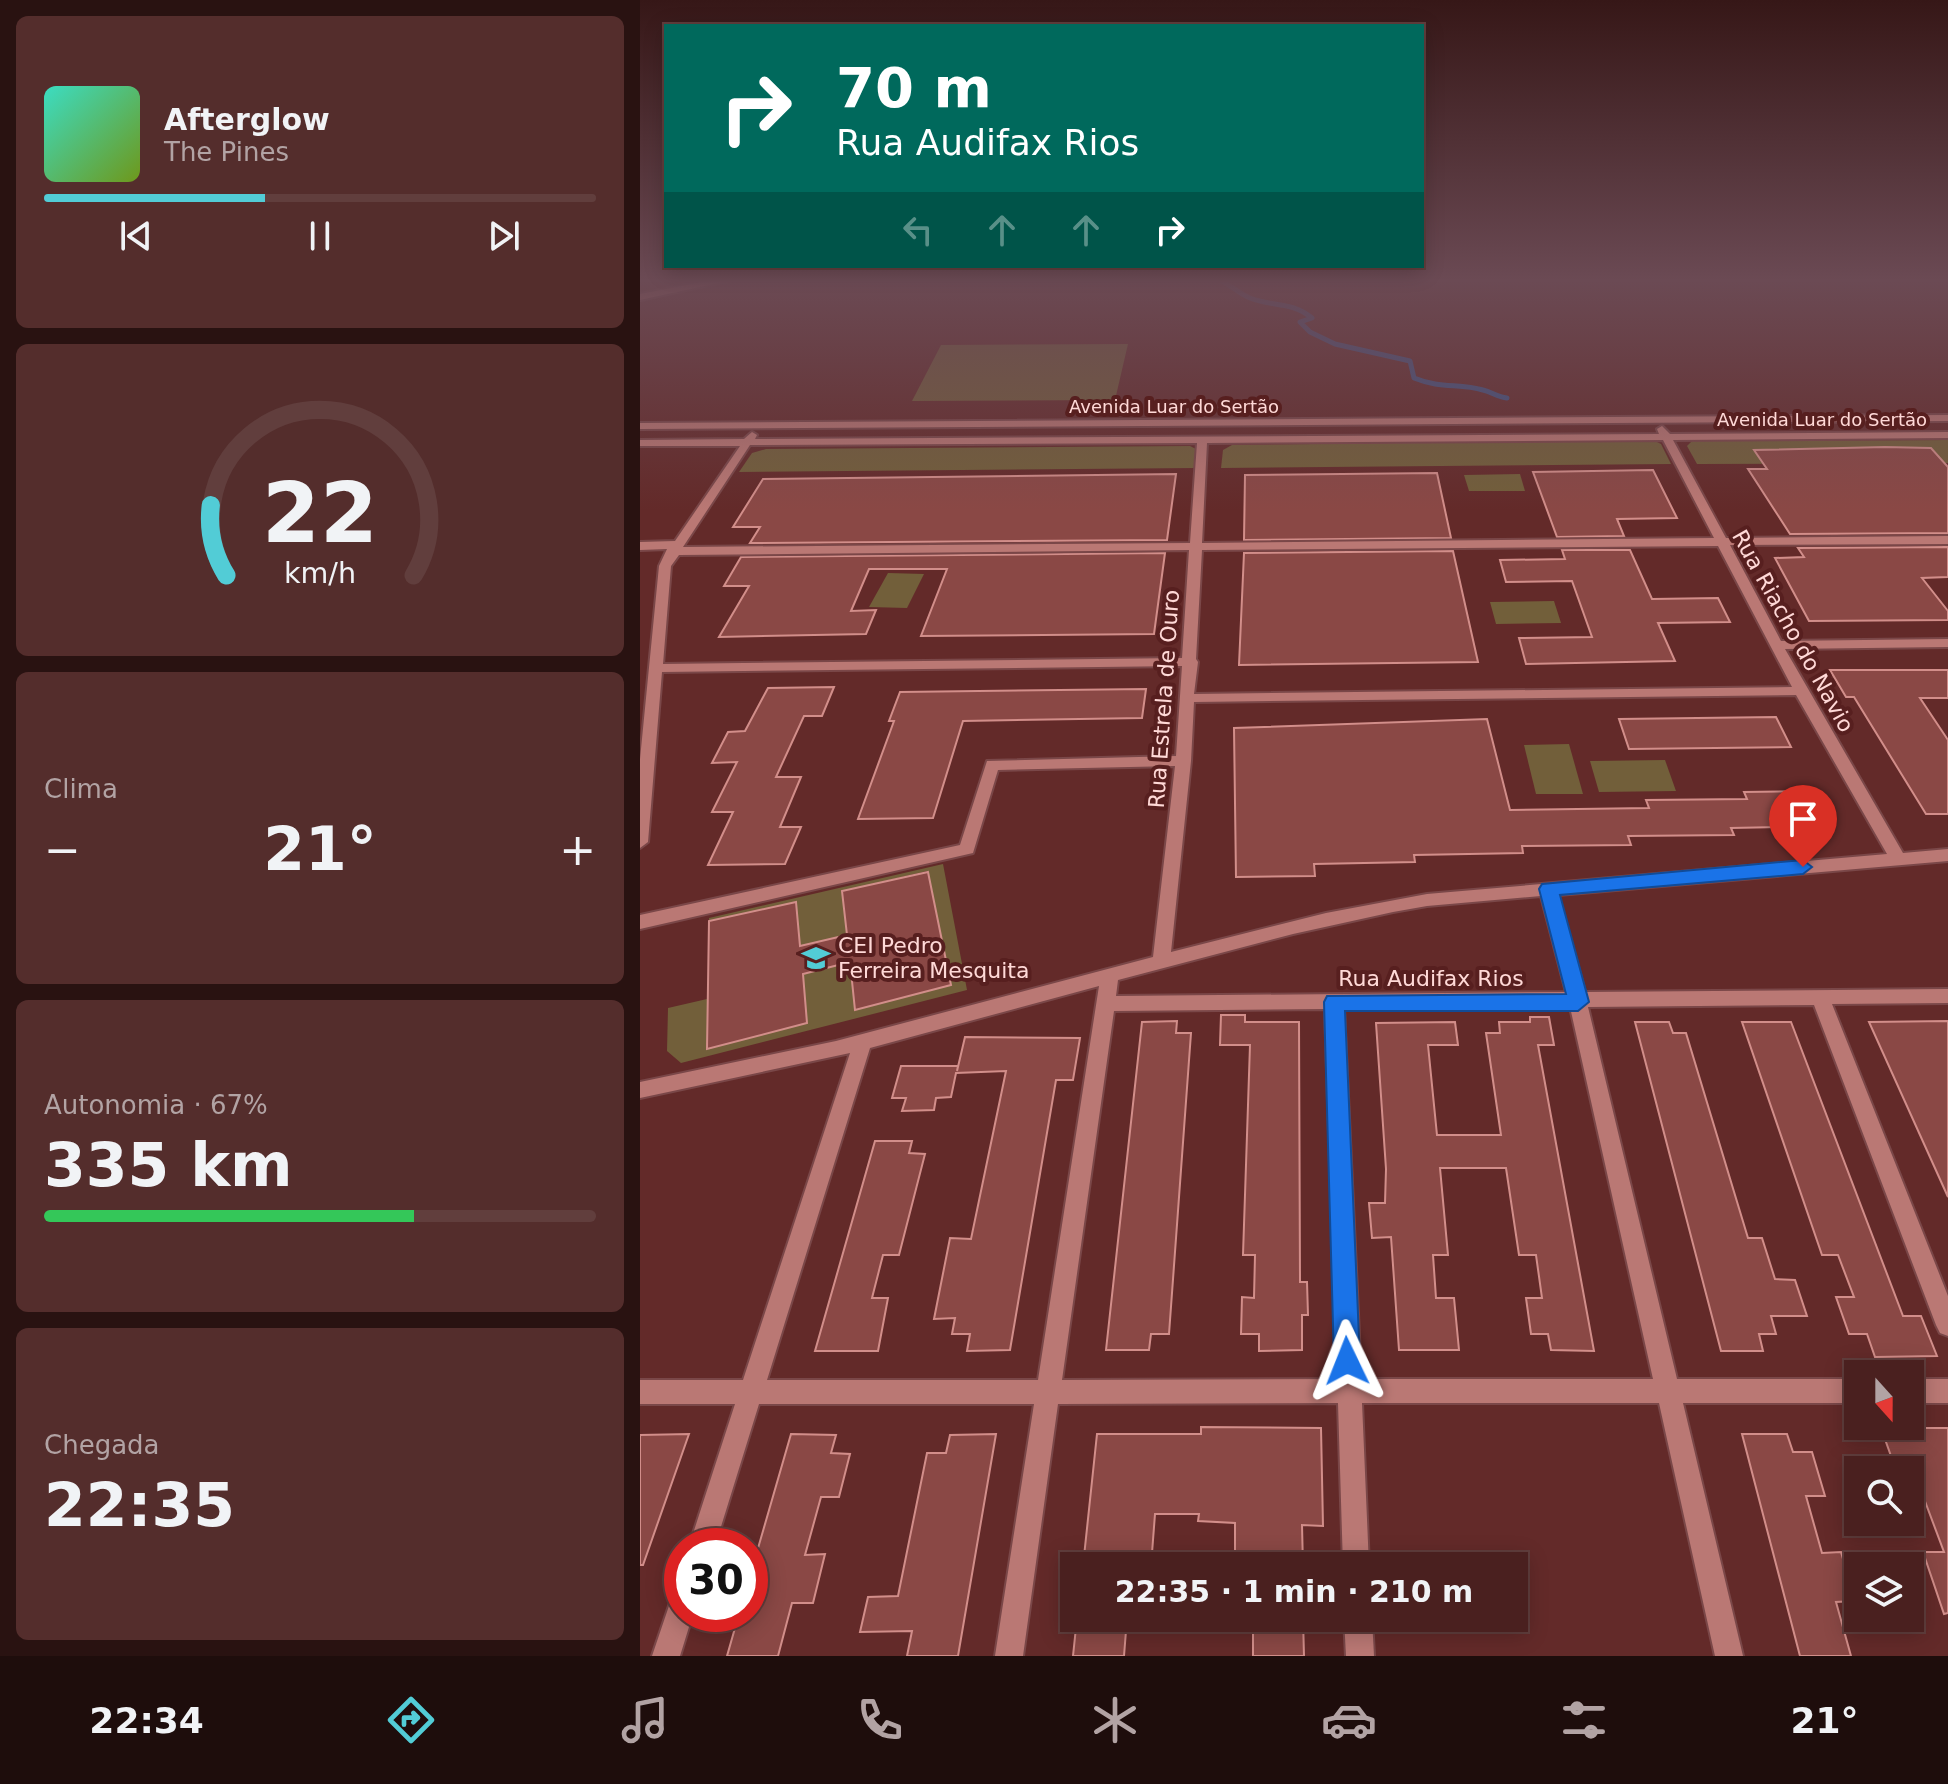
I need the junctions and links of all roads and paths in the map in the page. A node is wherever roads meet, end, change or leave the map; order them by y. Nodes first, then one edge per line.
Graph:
1 (1948, 418) edge
2 (1658, 419) junction
3 (640, 426) edge
4 (758, 426) junction
5 (1948, 435) edge
6 (1666, 436) junction
7 (1202, 440) junction
8 (747, 442) junction
9 (640, 443) edge
10 (1721, 539) junction
11 (1948, 540) edge
12 (1196, 544) junction
13 (640, 546) edge
14 (674, 548) junction
15 (1948, 643) edge
16 (1776, 645) junction
17 (1191, 662) junction
18 (656, 668) junction
19 (1801, 691) junction
20 (1188, 698) junction
21 (645, 714) edge
22 (1183, 761) junction
23 (640, 842) edge
24 (1948, 855) edge
25 (1898, 859) junction
26 (1548, 889) junction
27 (640, 922) edge
28 (1161, 962) junction
29 (1110, 975) junction
30 (1948, 996) edge
31 (1821, 999) junction
32 (1334, 1002) junction
33 (1578, 1002) junction
34 (1106, 1004) junction
35 (863, 1041) junction
36 (640, 1090) edge
37 (1948, 1325) edge
38 (752, 1391) junction
39 (1046, 1391) junction
40 (1348, 1391) junction
41 (1667, 1391) junction
42 (1844, 1391) edge
43 (1924, 1391) edge
44 (1948, 1391) edge
45 (640, 1392) edge
46 (708, 1528) edge
47 (1355, 1552) edge
48 (674, 1632) edge
49 (1359, 1632) edge
50 (666, 1656) edge
51 (1009, 1656) edge
52 (1360, 1656) edge
53 (1729, 1656) edge

1 - 2 street, Avenida Luar do Sertão
2 - 4 street, Avenida Luar do Sertão
2 - 6 street, Rua Riacho do Navio
3 - 4 street, Avenida Luar do Sertão
4 - 8 street
5 - 6 street, Avenida Luar do Sertão
6 - 7 street, Avenida Luar do Sertão
6 - 10 street, Rua Riacho do Navio
7 - 8 street, Avenida Luar do Sertão
7 - 12 street, Rua Estrela de Ouro
8 - 9 street, Avenida Luar do Sertão
8 - 14 street
10 - 11 street
10 - 12 street
10 - 16 street, Rua Riacho do Navio
12 - 14 street
12 - 17 street, Rua Estrela de Ouro
13 - 14 street
14 - 18 street
15 - 16 street
16 - 19 street, Rua Riacho do Navio
17 - 18 street
17 - 20 street, Rua Estrela de Ouro
18 - 21 street
19 - 20 street
19 - 25 street, Rua Riacho do Navio
20 - 22 street, Rua Estrela de Ouro
21 - 23 street
22 - 27 street
22 - 28 street, Rua Estrela de Ouro
24 - 25 street
25 - 26 street
26 - 28 street
26 - 33 street
28 - 29 street
29 - 34 street
29 - 35 street
30 - 31 street, Rua Audifax Rios
31 - 33 street, Rua Audifax Rios
31 - 37 street
32 - 33 street, Rua Audifax Rios
32 - 34 street, Rua Audifax Rios
32 - 40 street
33 - 41 street
34 - 39 street
35 - 36 street
35 - 38 street
38 - 39 street
38 - 45 street
38 - 46 street
39 - 40 street
39 - 51 street
40 - 41 street
40 - 47 street
41 - 42 street
41 - 53 street
43 - 44 street
48 - 50 street
49 - 52 street

